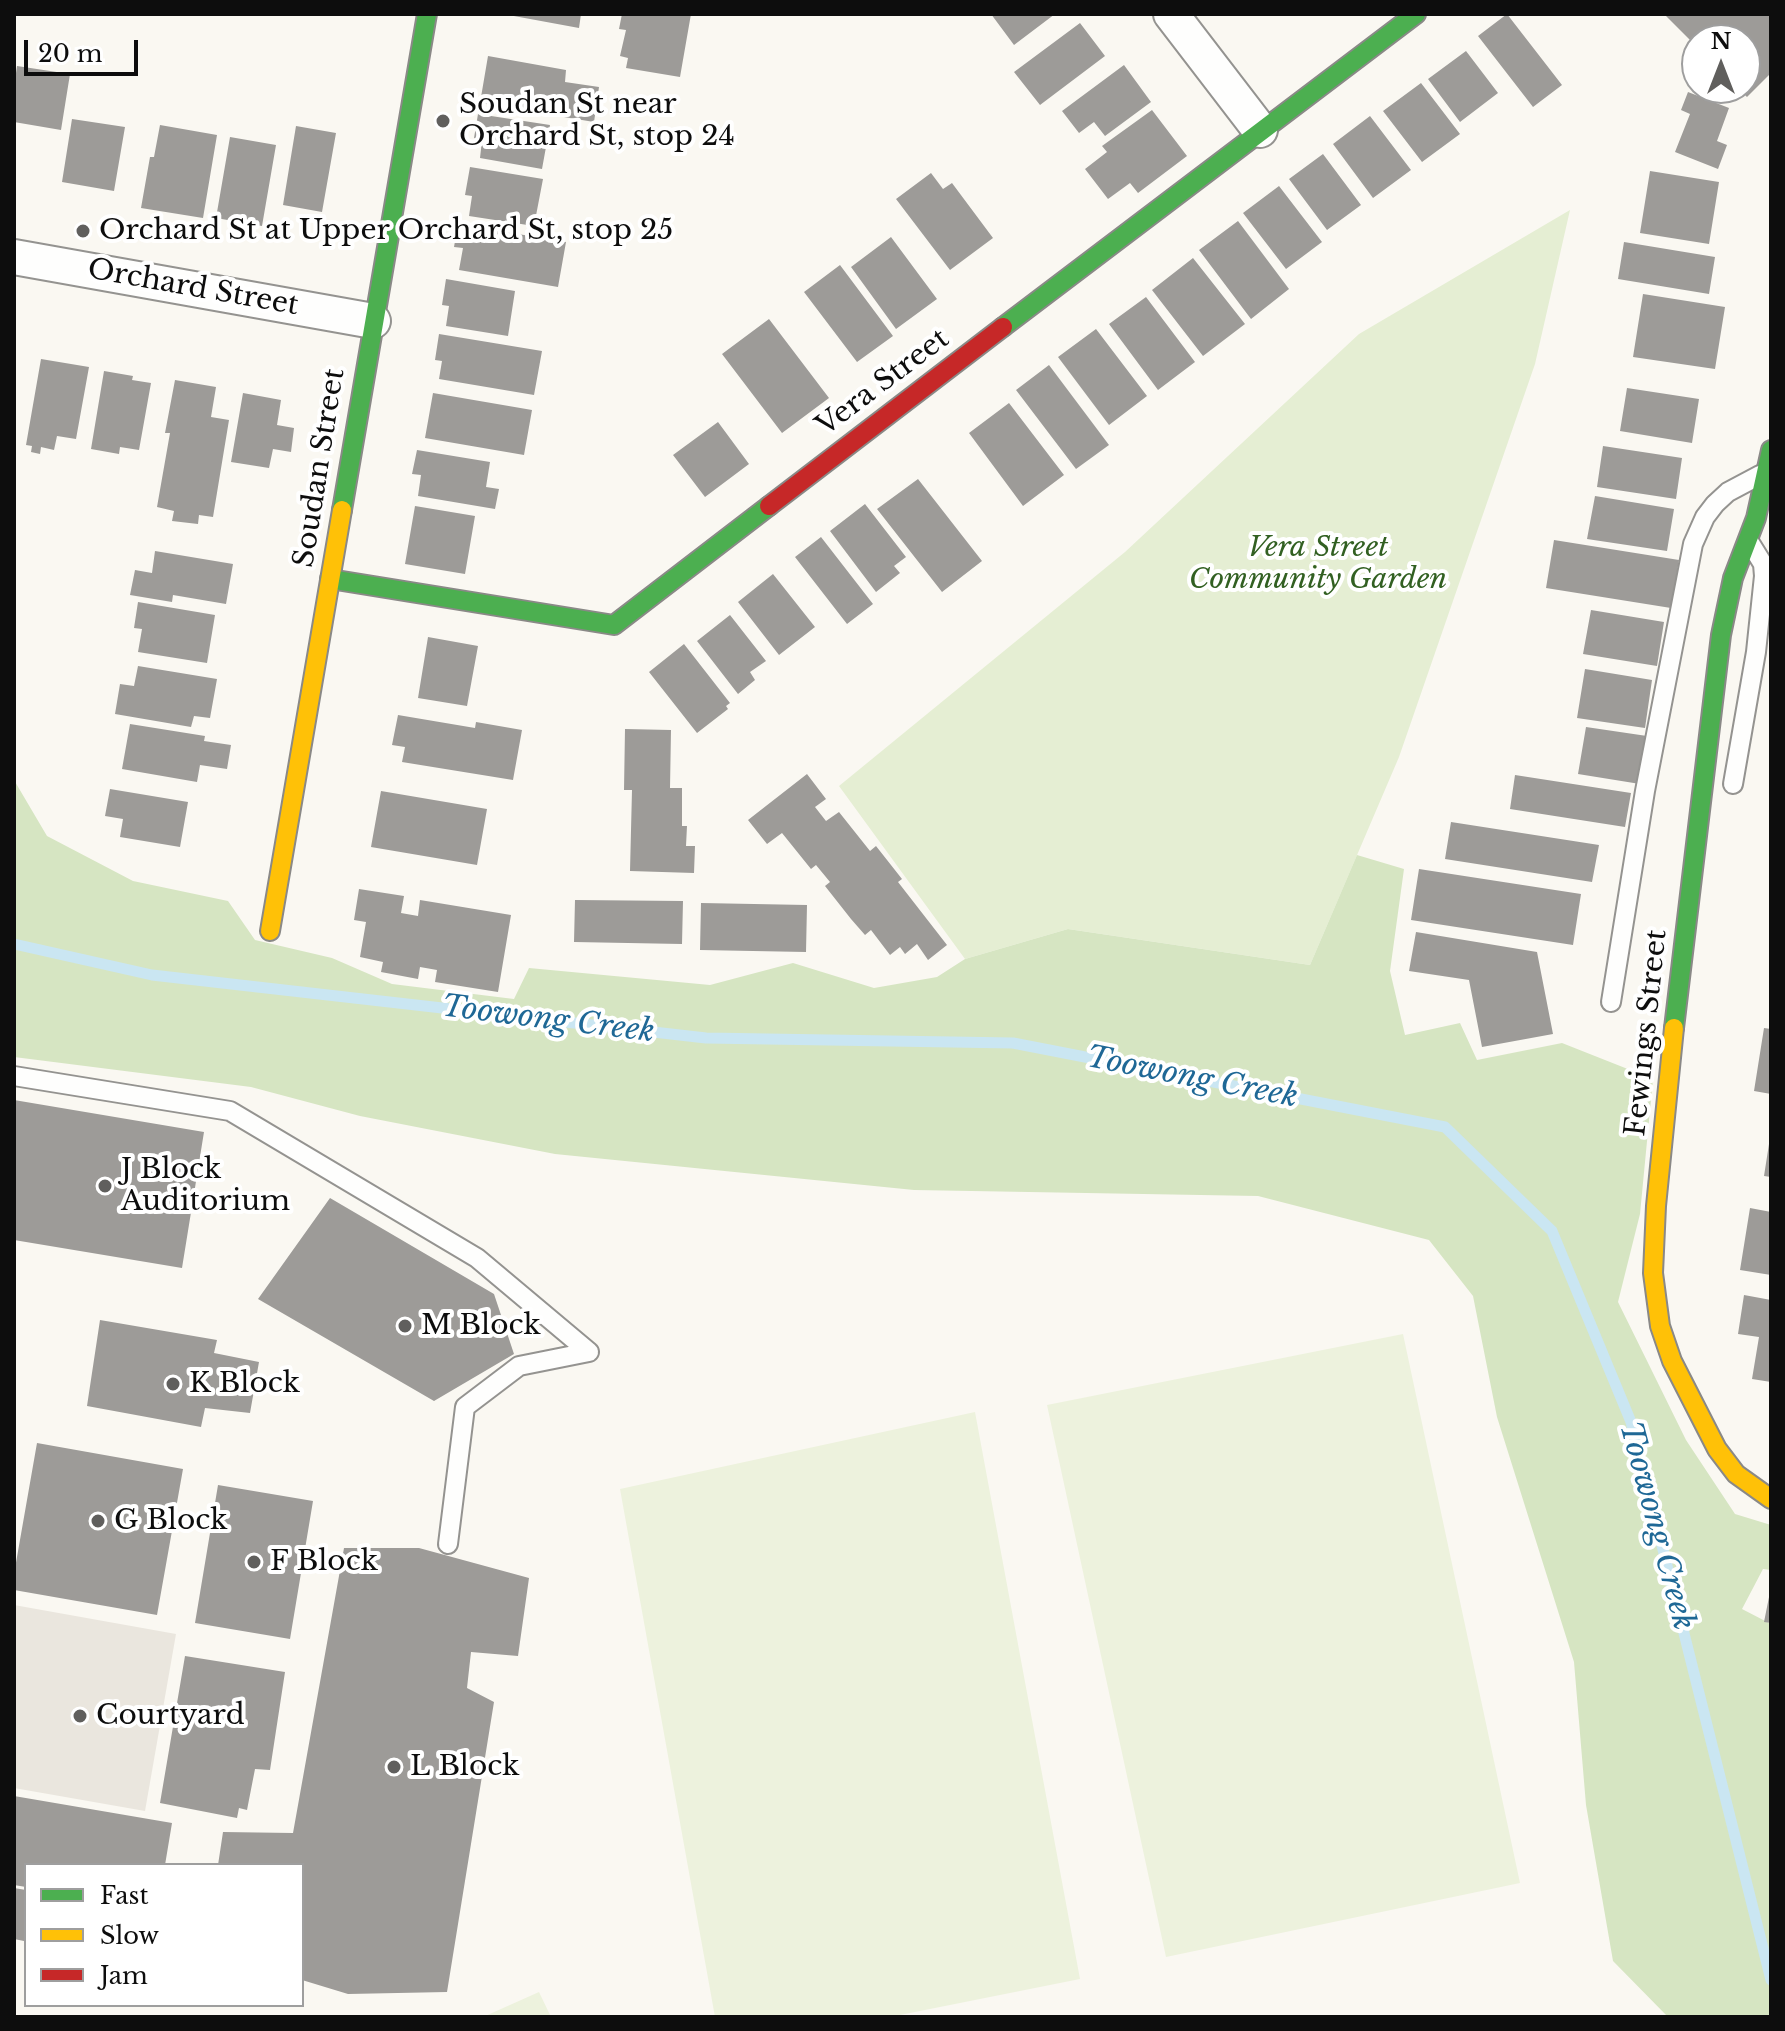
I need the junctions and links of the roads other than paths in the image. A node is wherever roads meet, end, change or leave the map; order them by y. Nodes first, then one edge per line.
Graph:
1 (427, 14) edge
2 (1171, 14) edge
3 (1416, 14) edge
4 (1260, 130) junction
5 (14, 257) edge
6 (373, 321) junction
7 (1771, 450) edge
8 (1766, 472) junction
9 (1760, 543) edge
10 (330, 579) junction
11 (1733, 784) dead end
12 (270, 931) dead end
13 (1611, 1002) dead end
14 (14, 1076) edge
15 (1771, 1499) edge
16 (448, 1544) dead end

1 - 6 street, Soudan Street
2 - 4 street
3 - 4 street, Vera Street
4 - 10 street, Vera Street
5 - 6 street, Orchard Street
6 - 10 street, Soudan Street
7 - 8 street, Fewings Street
8 - 9 street, Fewings Street
8 - 13 lane, Fewings Street
9 - 11 lane
9 - 15 street, Fewings Street
10 - 12 street, Soudan Street
14 - 16 lane

